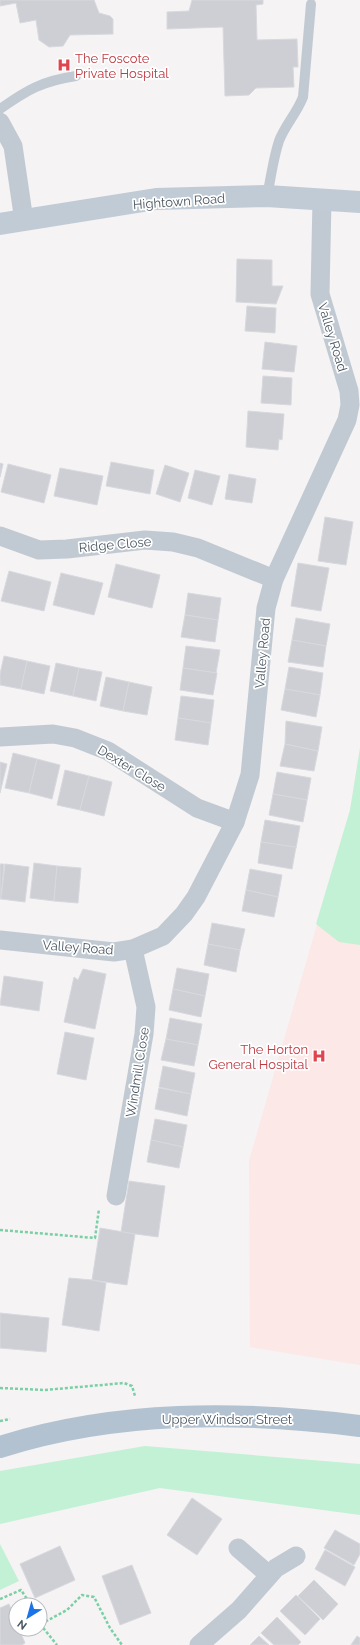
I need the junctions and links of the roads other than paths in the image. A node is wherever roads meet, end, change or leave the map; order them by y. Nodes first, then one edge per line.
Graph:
1 (311, 4) dead end
2 (76, 76) dead end
3 (0, 109) edge
4 (0, 122) edge
5 (267, 196) junction
6 (322, 200) junction
7 (360, 202) edge
8 (24, 221) junction
9 (0, 224) edge
10 (0, 536) edge
11 (274, 579) junction
12 (0, 737) edge
13 (235, 822) junction
14 (0, 940) edge
15 (133, 949) junction
16 (116, 1196) road end
17 (360, 1426) edge
18 (0, 1446) edge
19 (238, 1548) dead end
20 (296, 1556) dead end
21 (269, 1575) junction
22 (199, 1645) edge

1 - 5 lane
2 - 3 lane
4 - 8 street
5 - 6 street, Hightown Road
5 - 8 street, Hightown Road
6 - 7 street, Hightown Road
6 - 11 street, Valley Road
8 - 9 street, Hightown Road
10 - 11 street, Ridge Close
11 - 13 street, Valley Road
12 - 13 street, Dexter Close
13 - 15 street, Valley Road
14 - 15 street, Valley Road
15 - 16 street, Windmill Close
17 - 18 main road, Upper Windsor Street
19 - 21 street
20 - 21 street
21 - 22 street

